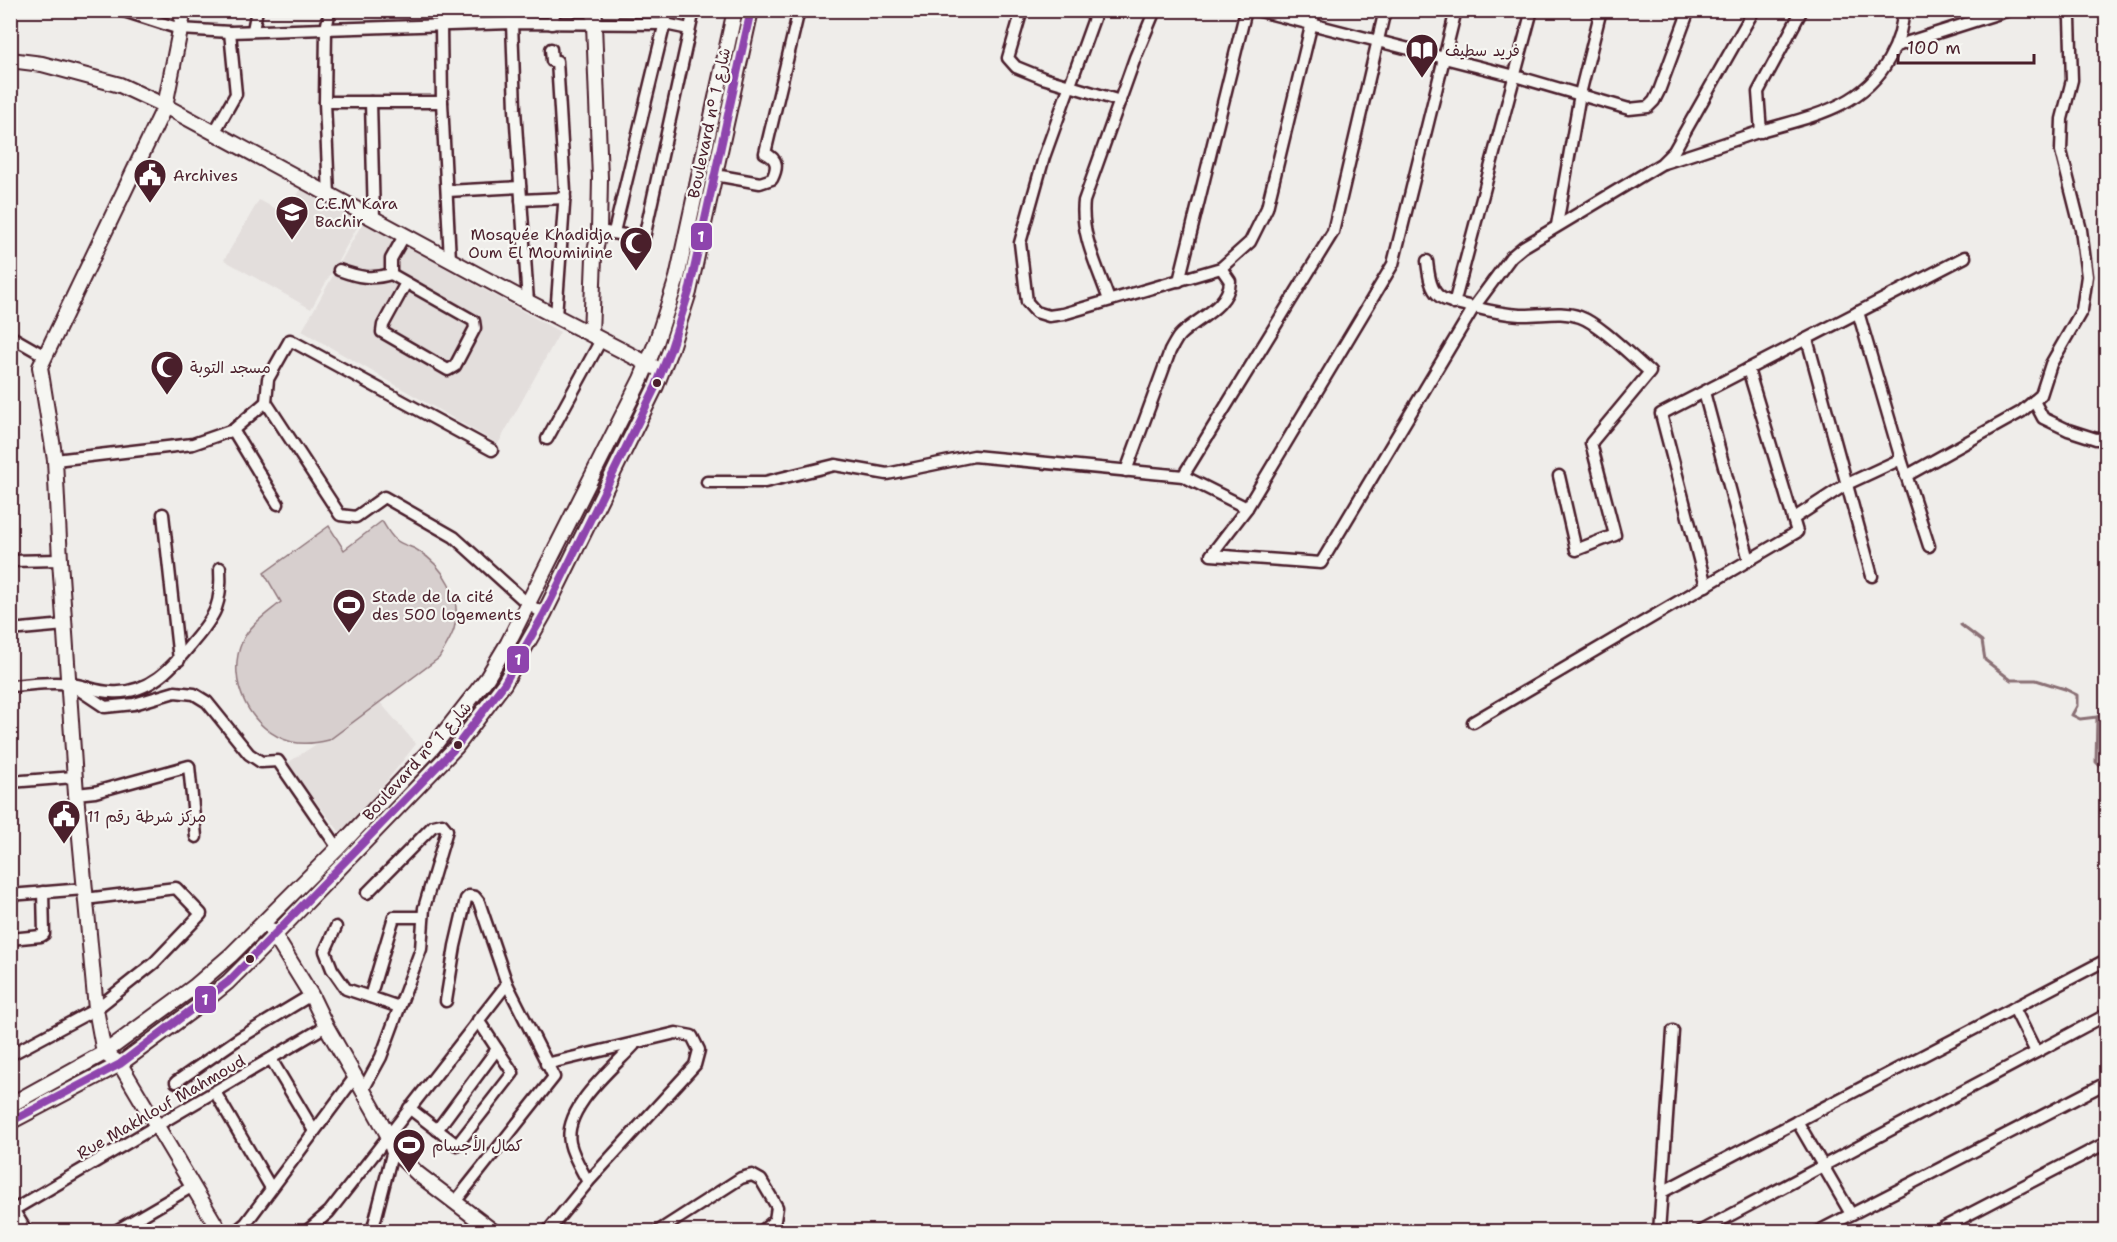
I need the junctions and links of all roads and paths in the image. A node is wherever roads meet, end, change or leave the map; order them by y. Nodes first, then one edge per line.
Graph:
1 (121, 10) edge
2 (184, 10) edge
3 (256, 10) edge
4 (330, 10) edge
5 (444, 10) edge
6 (514, 10) edge
7 (555, 10) edge
8 (668, 10) edge
9 (694, 10) edge
10 (735, 10) edge
11 (751, 10) edge
12 (799, 10) edge
13 (1022, 10) edge
14 (1097, 10) edge
15 (1155, 10) edge
16 (1246, 10) edge
17 (1256, 10) edge
18 (1315, 10) edge
19 (1385, 10) edge
20 (1456, 10) edge
21 (1532, 10) edge
22 (1601, 10) edge
23 (1689, 10) edge
24 (1754, 10) edge
25 (1802, 10) edge
26 (1903, 10) edge
27 (2009, 10) edge
28 (2067, 10) edge
29 (594, 17) edge
30 (512, 23) junction
31 (552, 24) junction
32 (664, 24) junction
33 (1312, 24) junction
34 (441, 26) junction
35 (180, 29) junction
36 (326, 29) junction
37 (690, 29) junction
38 (253, 30) junction
39 (230, 32) junction
40 (1378, 43) junction
41 (1896, 46) junction
42 (551, 49) dead end
43 (1444, 58) junction
44 (10, 60) edge
45 (1515, 76) junction
46 (1070, 86) junction
47 (1580, 94) junction
48 (1120, 101) junction
49 (325, 102) junction
50 (371, 102) junction
51 (442, 102) junction
52 (165, 106) junction
53 (1761, 132) junction
54 (213, 133) junction
55 (1661, 164) junction
56 (716, 175) junction
57 (520, 187) junction
58 (447, 191) junction
59 (329, 195) junction
60 (565, 198) junction
61 (521, 200) junction
62 (374, 219) junction
63 (1557, 225) junction
64 (598, 231) junction
65 (614, 232) junction
66 (404, 236) junction
67 (1965, 257) dead end
68 (450, 260) junction
69 (1427, 261) dead end
70 (1221, 268) junction
71 (339, 270) dead end
72 (391, 274) junction
73 (1179, 281) junction
74 (406, 283) junction
75 (1109, 300) junction
76 (528, 302) junction
77 (1454, 304) junction
78 (1474, 308) junction
79 (1858, 312) junction
80 (556, 316) junction
81 (10, 336) edge
82 (596, 337) junction
83 (1807, 339) junction
84 (45, 356) junction
85 (648, 363) junction
86 (1748, 369) junction
87 (662, 371) junction
88 (1704, 392) junction
89 (2034, 400) junction
90 (266, 402) junction
91 (233, 430) junction
92 (2106, 438) edge
93 (547, 439) dead end
94 (492, 450) dead end
95 (1901, 459) junction
96 (55, 460) junction
97 (1126, 471) junction
98 (1183, 476) junction
99 (1559, 476) dead end
100 (1906, 476) junction
101 (707, 482) dead end
102 (1845, 486) junction
103 (278, 504) dead end
104 (1247, 508) junction
105 (163, 514) dead end
106 (1793, 519) junction
107 (1929, 546) dead end
108 (60, 560) junction
109 (10, 561) edge
110 (1749, 561) junction
111 (220, 568) dead end
112 (1872, 576) dead end
113 (1706, 586) junction
114 (528, 604) junction
115 (544, 614) junction
116 (65, 625) junction
117 (10, 630) edge
118 (179, 660) junction
119 (69, 683) junction
120 (10, 686) edge
121 (1473, 722) dead end
122 (74, 777) junction
123 (10, 782) edge
124 (76, 794) junction
125 (196, 837) dead end
126 (338, 848) junction
127 (44, 892) junction
128 (367, 893) dead end
129 (84, 894) junction
130 (10, 895) edge
131 (423, 917) junction
132 (264, 921) junction
133 (336, 927) dead end
134 (276, 935) junction
135 (10, 939) edge
136 (2106, 960) edge
137 (507, 984) junction
138 (311, 995) junction
139 (370, 997) junction
140 (446, 1001) dead end
141 (399, 1007) junction
142 (2014, 1008) junction
143 (96, 1009) junction
144 (2106, 1015) edge
145 (478, 1020) junction
146 (326, 1026) junction
147 (1673, 1031) dead end
148 (635, 1044) junction
149 (497, 1049) junction
150 (2036, 1052) junction
151 (104, 1053) junction
152 (10, 1055) edge
153 (271, 1059) junction
154 (120, 1064) junction
155 (546, 1064) junction
156 (355, 1077) junction
157 (176, 1082) dead end
158 (2106, 1083) edge
159 (363, 1090) junction
160 (215, 1092) junction
161 (10, 1106) edge
162 (409, 1108) junction
163 (1797, 1121) junction
164 (10, 1122) edge
165 (157, 1126) junction
166 (437, 1130) junction
167 (314, 1131) junction
168 (388, 1135) junction
169 (2106, 1143) edge
170 (393, 1150) junction
171 (1822, 1166) junction
172 (588, 1182) junction
173 (193, 1186) junction
174 (272, 1188) junction
175 (1662, 1192) junction
176 (455, 1202) junction
177 (12, 1209) edge
178 (1851, 1214) junction
179 (117, 1231) edge
180 (27, 1232) edge
181 (220, 1232) edge
182 (235, 1232) edge
183 (306, 1232) edge
184 (372, 1232) edge
185 (494, 1232) edge
186 (547, 1232) edge
187 (657, 1232) edge
188 (761, 1232) edge
189 (1659, 1232) edge
190 (1699, 1232) edge
191 (1817, 1232) edge
192 (1935, 1232) edge

1 - 35 street
2 - 35 main road
3 - 38 street
4 - 36 street
5 - 34 street
6 - 30 street
7 - 31 street
8 - 32 street
9 - 37 street
10 - 85 main road, Boulevard n° شارع 1
11 - 56 main road, Boulevard n° شارع 1
12 - 56 street
13 - 46 street
14 - 46 street
15 - 48 street
16 - 73 street
17 - 33 street
18 - 33 street
19 - 40 street
20 - 43 street
21 - 45 street
22 - 47 street
23 - 47 street
24 - 55 street
25 - 53 street
26 - 41 street
27 - 41 street
28 - 89 street
29 - 31 street
29 - 32 street
29 - 64 main road
30 - 31 street
30 - 34 street
30 - 57 street
32 - 37 street
32 - 65 street
33 - 40 street
33 - 70 street
34 - 36 street
34 - 51 street
35 - 39 street
35 - 52 main road
36 - 38 street
36 - 49 street
37 - 65 street
38 - 39 street
39 - 54 street
40 - 43 street
40 - 98 street
41 - 53 street
42 - 60 street
43 - 45 street
43 - 104 street
44 - 52 main road
45 - 47 street
45 - 77 street
46 - 48 street
46 - 75 street
47 - 63 street
48 - 75 street
49 - 50 street
49 - 59 street
50 - 51 street
50 - 62 street
51 - 58 street
52 - 54 main road
52 - 84 main road
53 - 55 street
54 - 59 main road
55 - 63 street
56 - 87 main road, Boulevard n° شارع 1
57 - 58 street
57 - 61 street
58 - 68 street
59 - 62 main road
60 - 61 street
60 - 80 street
61 - 76 street
62 - 66 main road
63 - 78 street
64 - 65 street
64 - 82 main road
66 - 68 main road
66 - 72 street
67 - 79 street
68 - 76 main road
69 - 77 street
70 - 73 street
70 - 97 street
71 - 72 street
72 - 74 street
73 - 75 street
74 - 74 street
76 - 80 main road
77 - 78 street
78 - 99 street
78 - 104 street
79 - 83 street
79 - 95 street
80 - 82 main road
81 - 84 street
82 - 85 main road
82 - 93 street
83 - 86 street
83 - 102 street
84 - 96 main road
85 - 87 main road
85 - 114 main road, Boulevard n° شارع 1
86 - 88 street
86 - 106 street
87 - 115 main road, Boulevard n° شارع 1
88 - 110 street
88 - 113 street
89 - 92 street
89 - 100 street
90 - 91 street
90 - 94 street
90 - 114 street
91 - 96 street
91 - 103 street
95 - 100 street
95 - 102 street
96 - 108 main road
97 - 98 street
97 - 101 street
98 - 104 street
100 - 107 street
102 - 106 street
102 - 112 street
105 - 118 street
106 - 110 street
108 - 109 street
108 - 116 main road
110 - 113 street
111 - 118 street
113 - 121 street
114 - 115 street
114 - 126 main road, Boulevard n° شارع 1
115 - 134 main road, Boulevard n° شارع 1
116 - 117 street
116 - 119 main road
118 - 119 street
119 - 120 street
119 - 122 main road
119 - 126 street
122 - 123 street
122 - 124 main road
124 - 125 street
124 - 129 main road
126 - 132 main road, Boulevard n° شارع 1
127 - 129 street
127 - 130 street
127 - 135 street
128 - 131 street
129 - 143 main road
129 - 143 street
131 - 139 street
131 - 141 street
132 - 134 main road
132 - 151 main road, Boulevard n° شارع 1
133 - 139 street
134 - 138 main road
134 - 154 main road, Boulevard n° شارع 1
136 - 142 street
137 - 140 street
137 - 145 street
137 - 155 street
138 - 146 main road
138 - 157 street
139 - 141 street
141 - 159 street
142 - 150 street
142 - 163 street
143 - 151 main road
143 - 152 street
144 - 150 street
145 - 149 street
145 - 162 street
146 - 153 street, Rue Makhlouf Mahmoud
146 - 156 main road
147 - 175 street
148 - 155 street
148 - 172 street
148 - 172 street
149 - 166 street
149 - 166 street
150 - 171 street
151 - 154 main road
151 - 161 main road, Boulevard n° شارع 1
153 - 160 street, Rue Makhlouf Mahmoud
153 - 167 street
154 - 164 main road, Boulevard n° شارع 1
154 - 165 main road
155 - 176 street
156 - 159 main road
156 - 167 street
158 - 178 street
159 - 168 main road
160 - 165 street, Rue Makhlouf Mahmoud
160 - 174 street
162 - 166 street
162 - 168 street
163 - 171 street
163 - 175 street
165 - 173 main road
165 - 177 street, Rue Makhlouf Mahmoud
167 - 174 street
168 - 170 main road
168 - 183 street
169 - 192 street
170 - 176 main road
170 - 184 street
171 - 178 street
171 - 190 street
172 - 186 street
173 - 179 street
173 - 181 main road
174 - 182 street
175 - 189 street
176 - 185 main road
177 - 180 street
178 - 191 street
187 - 188 street

